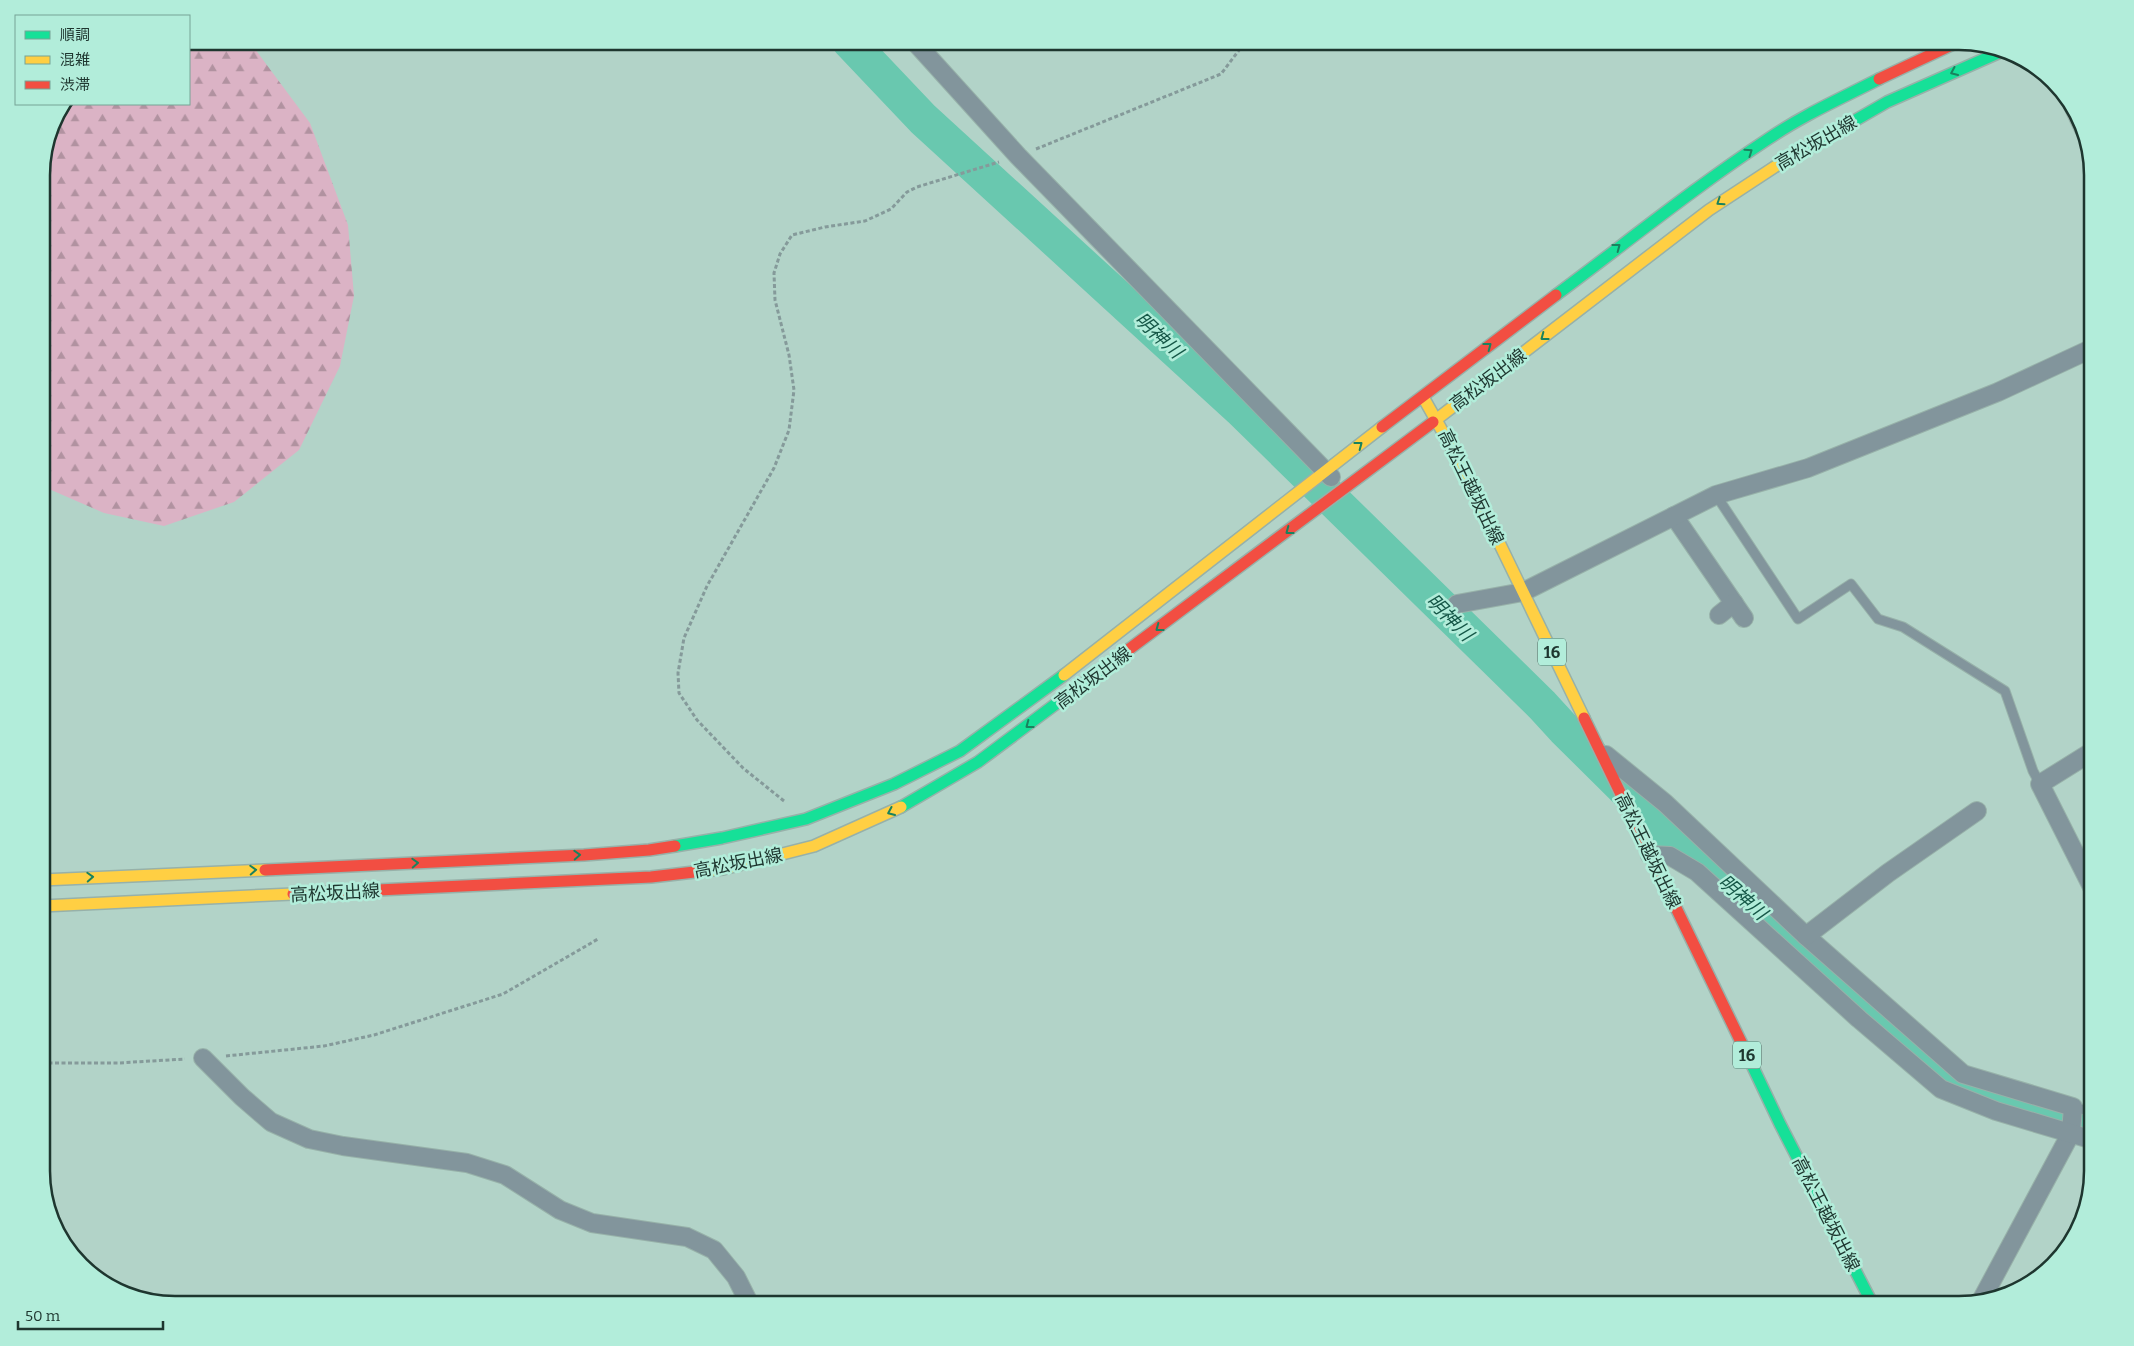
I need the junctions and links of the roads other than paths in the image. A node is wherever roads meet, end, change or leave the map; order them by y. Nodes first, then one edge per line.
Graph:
1 (922, 50) edge
2 (1941, 50) edge
3 (1994, 55) edge
4 (2084, 352) edge
5 (1423, 396) junction
6 (1437, 419) junction
7 (1322, 473) junction
8 (1342, 491) junction
9 (1716, 495) junction
10 (1674, 516) junction
11 (1523, 592) junction
12 (1734, 603) junction
13 (1457, 604) dead end
14 (1719, 615) dead end
15 (1744, 618) dead end
16 (1600, 751) junction
17 (2084, 757) edge
18 (2040, 784) junction
19 (1977, 811) dead end
20 (1650, 855) junction
21 (2084, 870) edge
22 (50, 880) edge
23 (50, 906) edge
24 (1806, 936) junction
25 (203, 1058) road end
26 (2072, 1107) junction
27 (2084, 1110) edge
28 (2071, 1132) junction
29 (2084, 1137) edge
30 (1985, 1293) edge
31 (746, 1296) edge
32 (1868, 1296) edge

1 - 7 street
5 -> 2 main road, 高松坂出線
3 -> 6 main road, 高松坂出線
4 - 9 street
5 - 6 main road, 高松王越坂出線 / 16
7 -> 5 main road, 高松坂出線
6 - 8 main road, 高松坂出線
6 - 11 main road, 高松王越坂出線 / 16
7 - 8 street
22 -> 7 main road, 高松坂出線
8 -> 23 main road, 高松坂出線
9 - 10 street
9 - 18 lane
10 - 11 street
10 - 12 street
11 - 13 street
11 - 16 main road, 高松王越坂出線 / 16
12 - 14 street
12 - 15 street
16 - 20 main road, 高松王越坂出線 / 16
16 - 24 street
17 - 18 street
18 - 21 street
19 - 24 street
20 - 28 street
20 - 32 main road, 高松王越坂出線 / 16
24 - 26 street
25 - 31 street
26 - 27 lane
26 - 28 street
28 - 29 street
28 - 30 street

